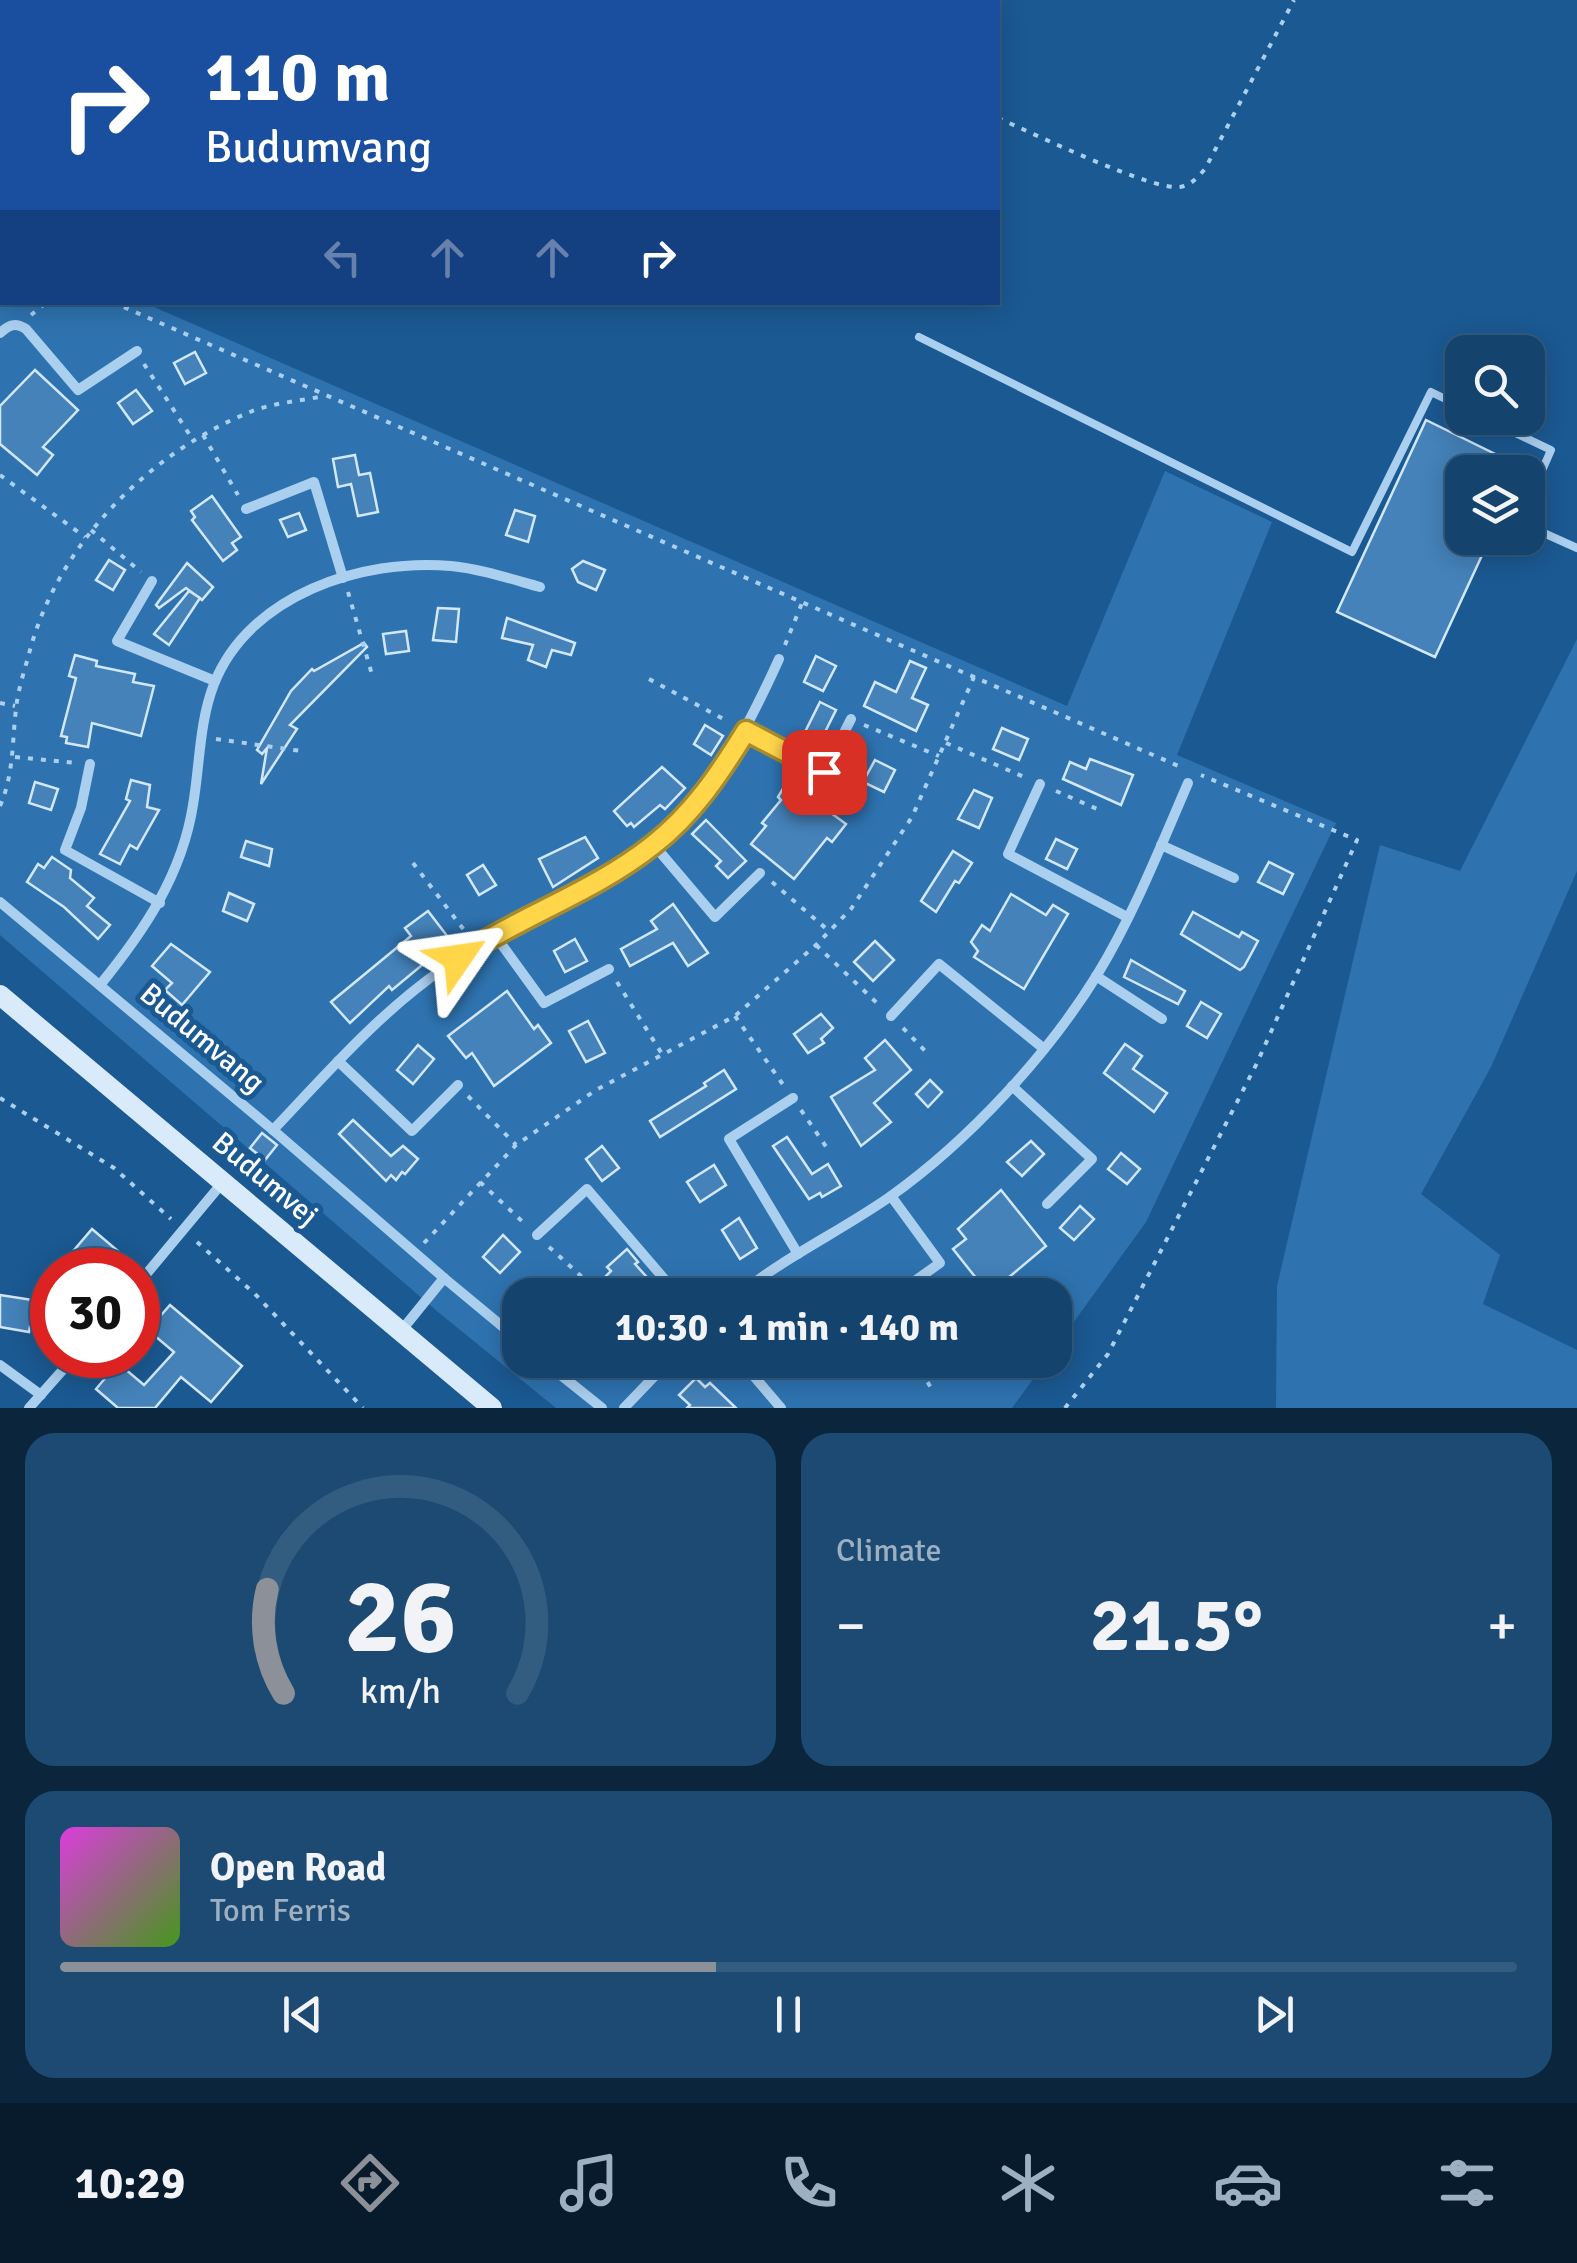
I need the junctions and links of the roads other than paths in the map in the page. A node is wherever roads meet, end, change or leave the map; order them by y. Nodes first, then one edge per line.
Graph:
1 (0, 333) edge
2 (919, 337) dead end
3 (137, 351) road end
4 (1445, 399) edge
5 (1520, 435) edge
6 (1545, 464) edge
7 (246, 509) road end
8 (1545, 534) edge
9 (1577, 548) edge
10 (344, 578) junction
11 (152, 582) road end
12 (540, 588) dead end
13 (779, 659) road end
14 (215, 680) junction
15 (851, 719) road end
16 (746, 731) junction
17 (90, 764) road end
18 (1040, 784) road end
19 (1188, 784) dead end
20 (654, 845) junction
21 (1161, 845) junction
22 (760, 873) road end
23 (1234, 878) dead end
24 (0, 902) edge
25 (160, 903) junction
26 (1127, 918) junction
27 (494, 934) junction
28 (609, 969) road end
29 (1096, 976) junction
30 (100, 985) junction
31 (0, 995) edge
32 (891, 1016) road end
33 (1162, 1019) dead end
34 (1043, 1048) junction
35 (338, 1061) junction
36 (458, 1085) road end
37 (1012, 1086) junction
38 (792, 1098) road end
39 (273, 1130) junction
40 (223, 1182) junction
41 (891, 1196) junction
42 (1047, 1204) dead end
43 (536, 1235) road end
44 (798, 1254) junction
45 (160, 1258) edge
46 (444, 1278) junction
47 (664, 1278) edge
48 (763, 1278) edge
49 (919, 1278) edge
50 (502, 1326) edge
51 (400, 1332) junction
52 (0, 1365) edge
53 (56, 1378) edge
54 (564, 1378) edge
55 (653, 1378) edge
56 (755, 1378) edge
57 (41, 1395) junction
58 (30, 1408) edge
59 (492, 1408) edge
60 (602, 1408) edge
61 (624, 1408) edge
62 (781, 1408) edge

1 - 3 street
2 - 4 lane
5 - 6 lane
7 - 10 street
8 - 9 lane
10 - 12 street, Budumvang
10 - 14 street, Budumvang
11 - 14 street
13 - 16 street, Budumvang
14 - 25 street, Budumvang
15 - 16 street
16 - 20 street, Budumvang
17 - 25 street
18 - 26 street
19 - 21 street
20 - 22 street
20 - 27 street, Budumvang
21 - 23 street
21 - 26 street
24 - 30 street, Budumvang
25 - 30 street, Budumvang
26 - 29 street
27 - 28 street
27 - 35 street, Budumvang
29 - 33 street
29 - 34 street
30 - 39 street, Budumvang
31 - 40 street, Budumvej
32 - 34 street
34 - 37 street
35 - 36 street
35 - 39 street, Budumvang
37 - 41 street
37 - 42 street
38 - 44 street
39 - 46 street, Budumvang
40 - 45 street
40 - 51 street, Budumvej
41 - 44 street
41 - 49 street
43 - 47 street
44 - 48 street
46 - 50 street, Budumvang
46 - 51 street
51 - 59 street, Budumvej
52 - 57 street
53 - 57 street
54 - 60 street
55 - 61 street
56 - 62 street
57 - 58 street

